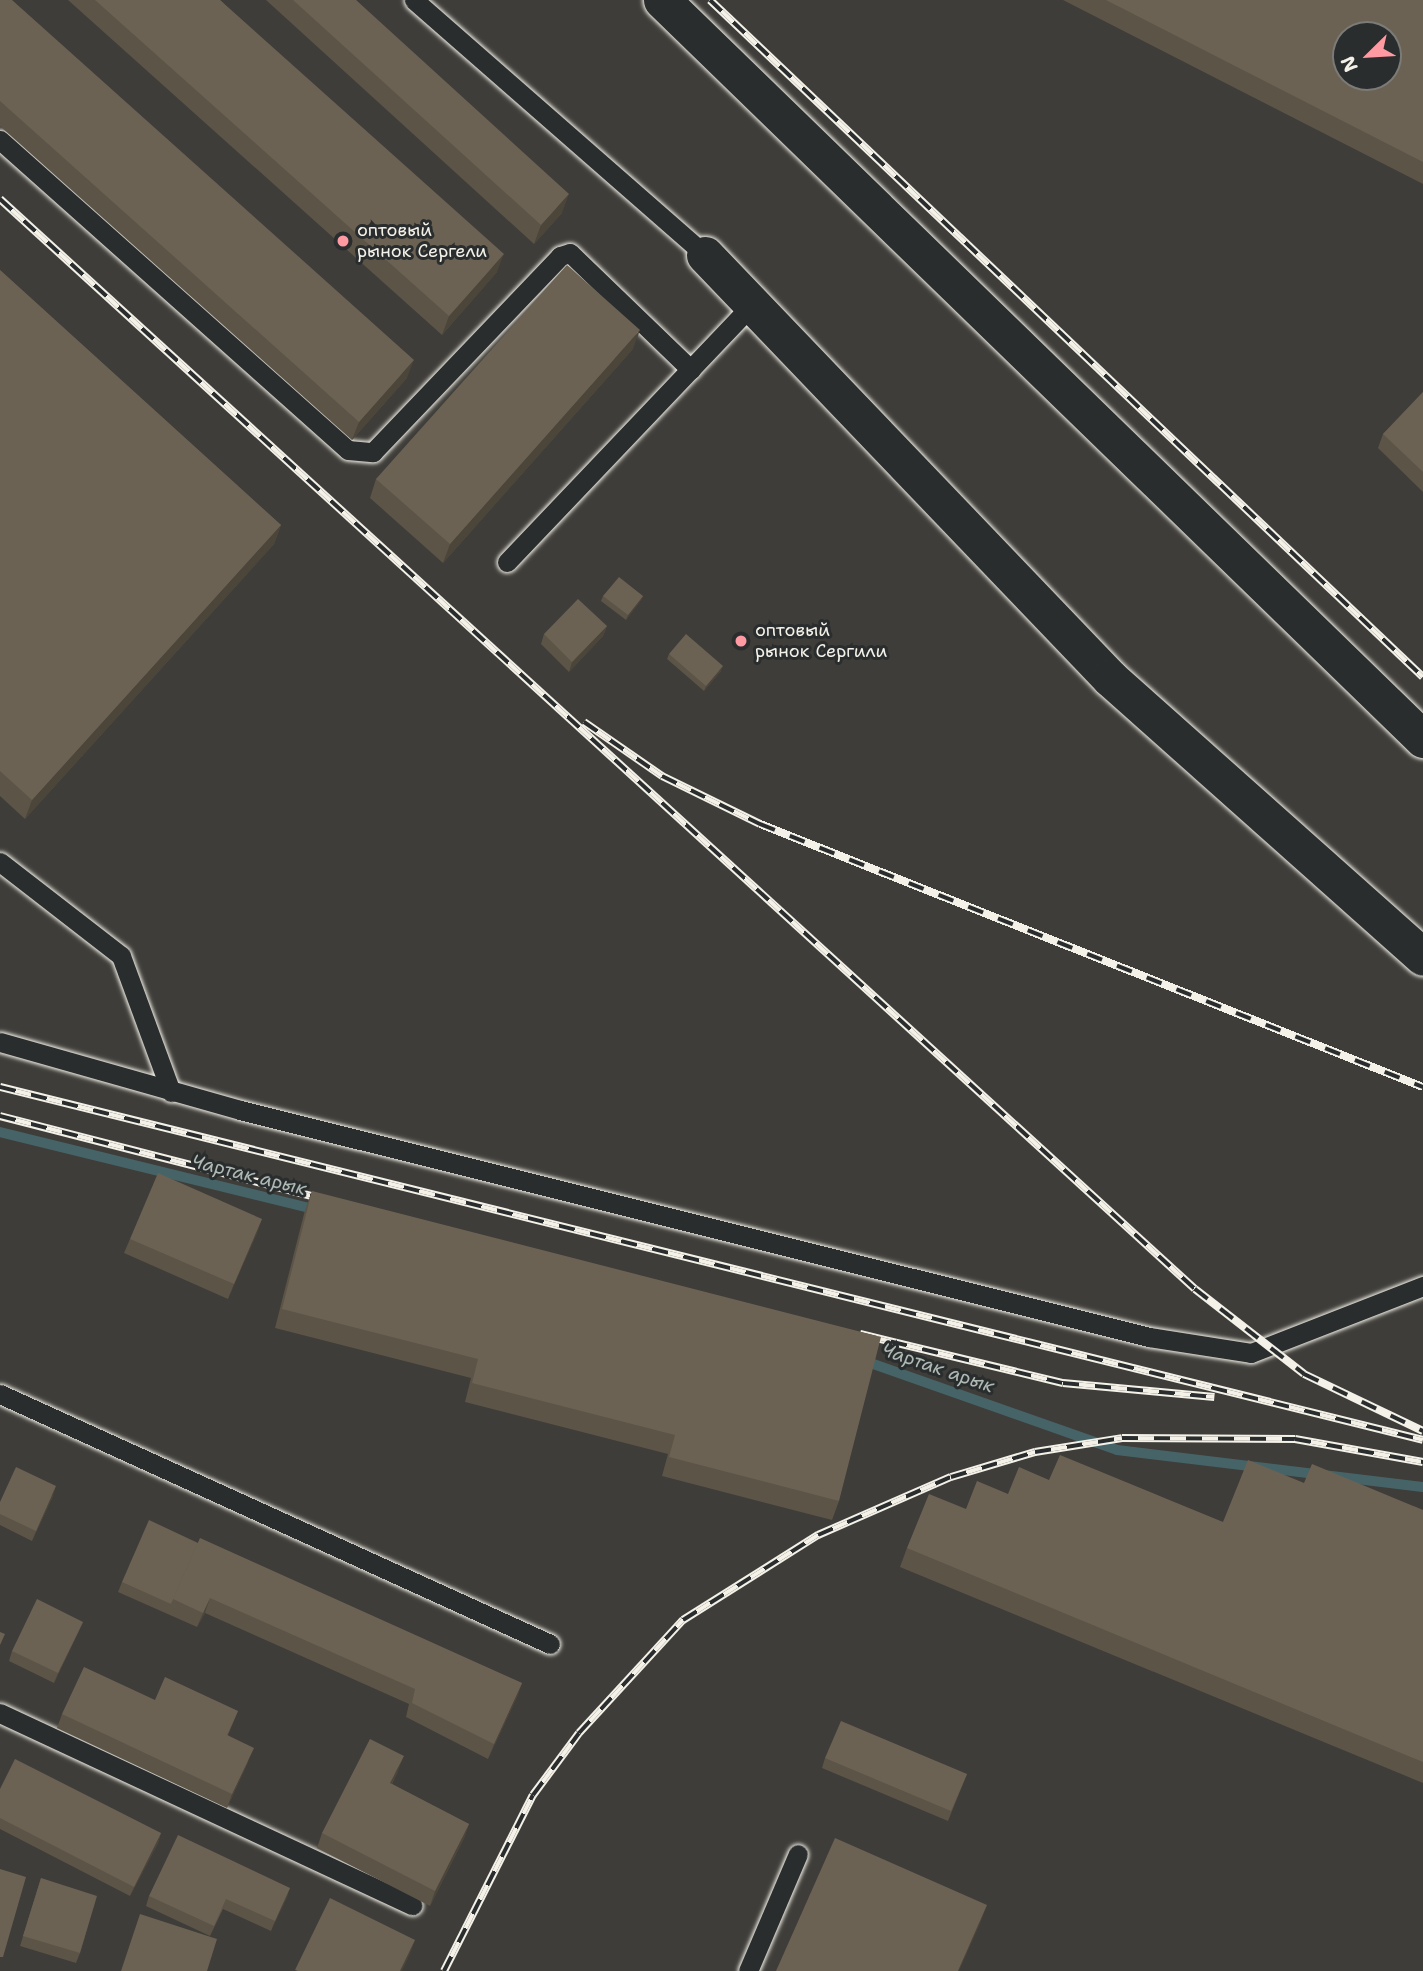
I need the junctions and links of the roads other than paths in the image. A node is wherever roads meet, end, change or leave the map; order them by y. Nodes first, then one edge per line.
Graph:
1 (414, 0) edge
2 (662, 0) edge
3 (0, 140) edge
4 (705, 255) joint
5 (752, 305) junction
6 (691, 370) junction
7 (507, 562) dead end
8 (1423, 739) edge
9 (0, 862) edge
10 (1423, 957) edge
11 (0, 1042) edge
12 (171, 1092) junction
13 (1423, 1286) edge
14 (0, 1394) edge
15 (550, 1644) dead end
16 (0, 1713) edge
17 (798, 1854) dead end
18 (412, 1905) edge
19 (748, 1971) edge

1 - 4 lane
2 - 8 street
3 - 6 lane
4 - 5 street
5 - 6 lane
5 - 10 street
6 - 7 lane
9 - 12 lane
11 - 12 lane
12 - 13 lane
14 - 15 lane
16 - 18 lane
17 - 19 lane

